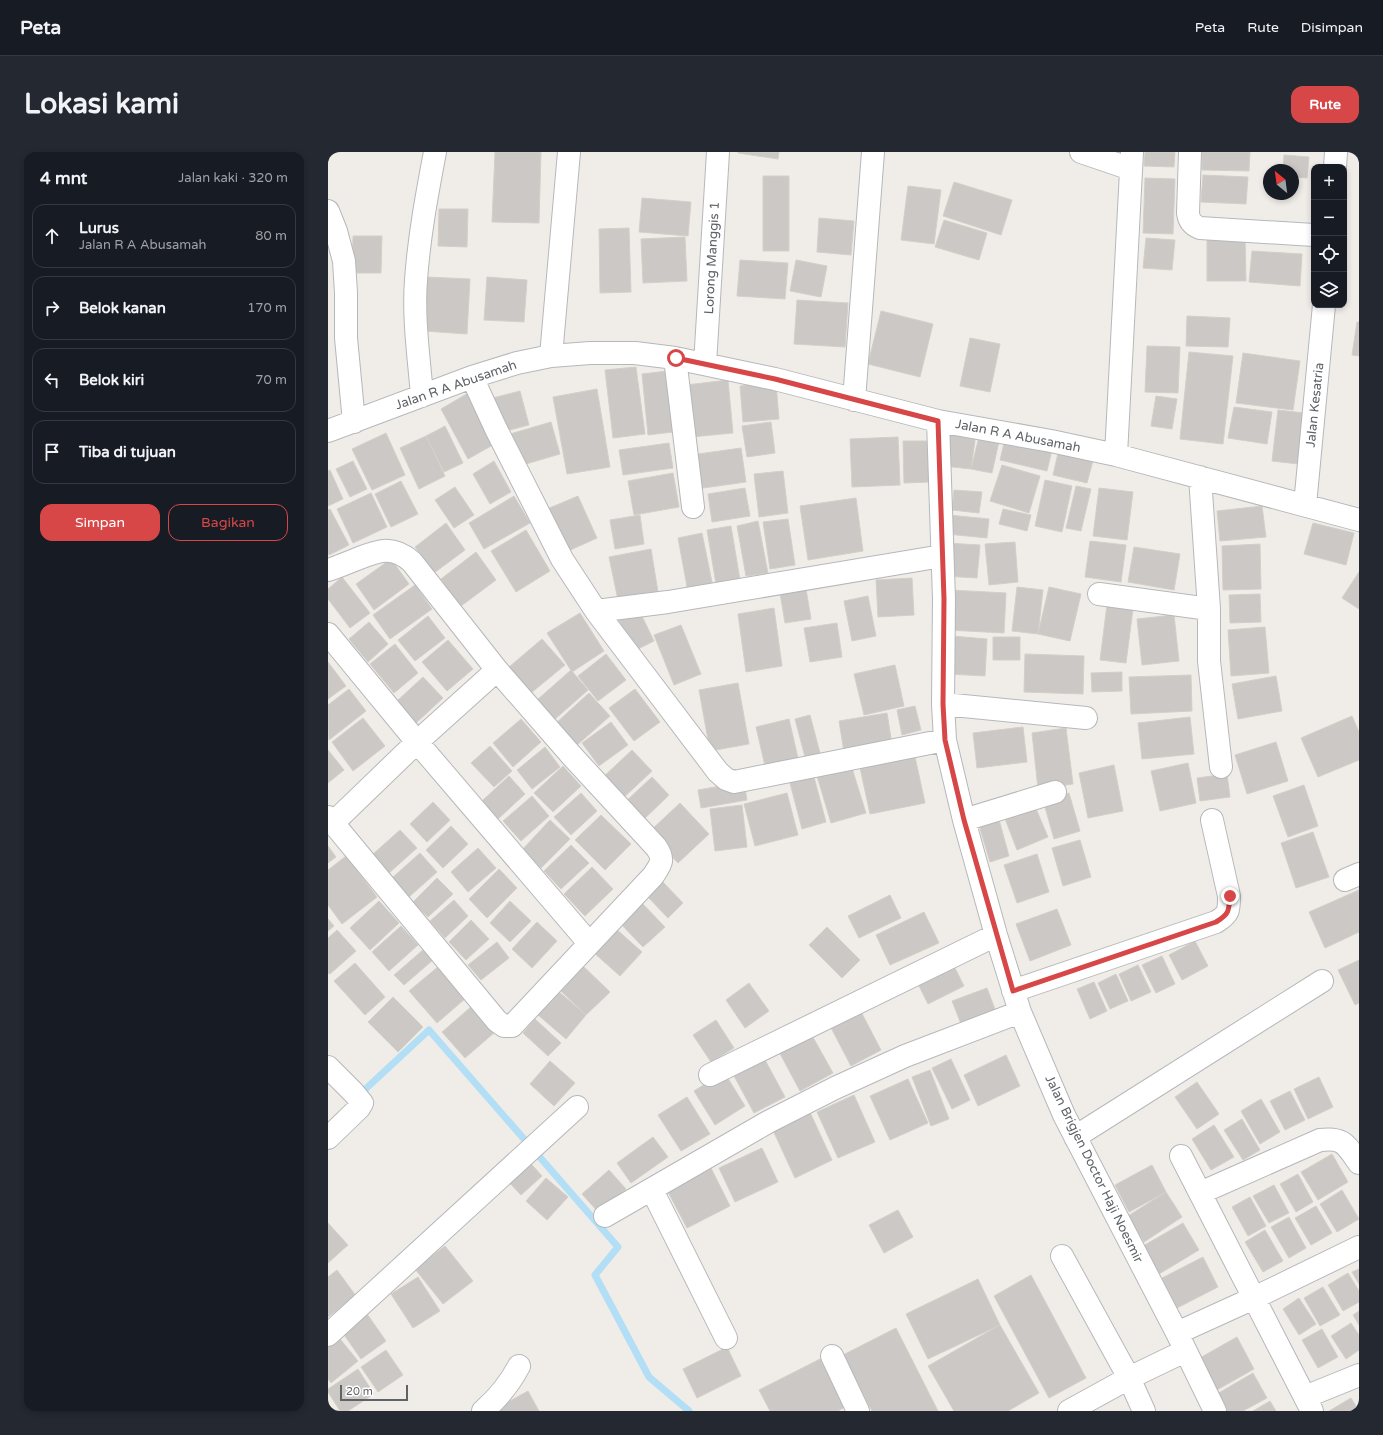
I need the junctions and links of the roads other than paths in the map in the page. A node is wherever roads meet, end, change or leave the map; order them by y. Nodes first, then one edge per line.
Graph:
1 (435, 152) edge
2 (569, 152) edge
3 (718, 152) edge
4 (873, 152) edge
5 (1081, 152) edge
6 (1190, 152) edge
7 (1336, 152) edge
8 (1131, 160) edge
9 (1335, 164) edge
10 (331, 225) edge
11 (1311, 235) edge
12 (1324, 308) edge
13 (551, 356) junction
14 (676, 358) junction
15 (705, 364) junction
16 (472, 377) junction
17 (422, 396) junction
18 (854, 400) junction
19 (938, 421) junction
20 (354, 422) junction
21 (328, 431) edge
22 (1116, 455) junction
23 (1200, 477) junction
24 (1305, 505) junction
25 (693, 507) dead end
26 (1359, 520) edge
27 (942, 556) junction
28 (328, 570) edge
29 (1098, 594) dead end
30 (1209, 609) junction
31 (596, 611) junction
32 (328, 634) edge
33 (497, 670) junction
34 (943, 704) junction
35 (1086, 718) dead end
36 (945, 740) junction
37 (416, 742) junction
38 (1221, 767) dead end
39 (1055, 792) dead end
40 (331, 820) edge
41 (964, 820) junction
42 (1212, 820) dead end
43 (996, 934) junction
44 (589, 943) junction
45 (1322, 981) dead end
46 (1013, 991) junction
47 (1020, 1012) junction
48 (328, 1067) edge
49 (710, 1075) dead end
50 (577, 1107) dead end
51 (1075, 1137) junction
52 (328, 1138) edge
53 (1181, 1156) dead end
54 (1359, 1163) edge
55 (652, 1190) junction
56 (1200, 1194) junction
57 (605, 1216) dead end
58 (1359, 1247) edge
59 (1062, 1256) dead end
60 (1254, 1298) junction
61 (328, 1335) edge
62 (726, 1338) dead end
63 (1181, 1342) junction
64 (832, 1356) dead end
65 (519, 1366) dead end
66 (1359, 1375) edge
67 (1129, 1378) junction
68 (1308, 1404) edge
69 (483, 1411) edge
70 (858, 1411) edge
71 (1069, 1411) edge
72 (1144, 1411) edge
73 (1215, 1411) edge

1 - 17 street
2 - 13 street
3 - 15 street, Lorong Manggis 1
4 - 18 street
5 - 8 street
6 - 11 street
7 - 9 street
8 - 22 street
10 - 20 street
12 - 24 street, Jalan Kesatria
13 - 14 street, Jalan R A Abusamah
13 - 16 street, Jalan R A Abusamah
14 - 15 street, Jalan R A Abusamah
14 - 25 street
15 - 18 street, Jalan R A Abusamah
16 - 17 street, Jalan R A Abusamah
16 - 31 street
17 - 20 street, Jalan R A Abusamah
18 - 19 street, Jalan R A Abusamah
19 - 22 street, Jalan R A Abusamah
19 - 27 street, Jalan Brigjen Doctor Haji Noesmir
20 - 21 street, Jalan R A Abusamah
22 - 23 street, Jalan R A Abusamah
23 - 24 street, Jalan R A Abusamah
23 - 30 street
24 - 26 street, Jalan R A Abusamah
27 - 31 street
27 - 34 street, Jalan Brigjen Doctor Haji Noesmir
28 - 33 street
29 - 30 street
30 - 38 street
31 - 36 street
32 - 37 street
33 - 37 street
33 - 44 street
34 - 35 street
34 - 36 street, Jalan Brigjen Doctor Haji Noesmir
36 - 41 street, Jalan Brigjen Doctor Haji Noesmir
37 - 40 street
37 - 44 street
39 - 41 street
40 - 44 street
41 - 43 street, Jalan Brigjen Doctor Haji Noesmir
42 - 46 street
43 - 46 street, Jalan Brigjen Doctor Haji Noesmir
43 - 49 street
45 - 51 street
46 - 47 street, Jalan Brigjen Doctor Haji Noesmir
47 - 51 street, Jalan Brigjen Doctor Haji Noesmir
47 - 55 street
48 - 52 street
50 - 61 street
51 - 63 street, Jalan Brigjen Doctor Haji Noesmir
53 - 56 street
54 - 56 street
55 - 57 street
55 - 62 street
56 - 60 street
58 - 60 street
59 - 67 street
60 - 63 street
60 - 68 street
63 - 67 street
63 - 73 street, Jalan Brigjen Doctor Haji Noesmir
64 - 70 street
65 - 69 street
66 - 68 street
67 - 71 street
67 - 72 street

